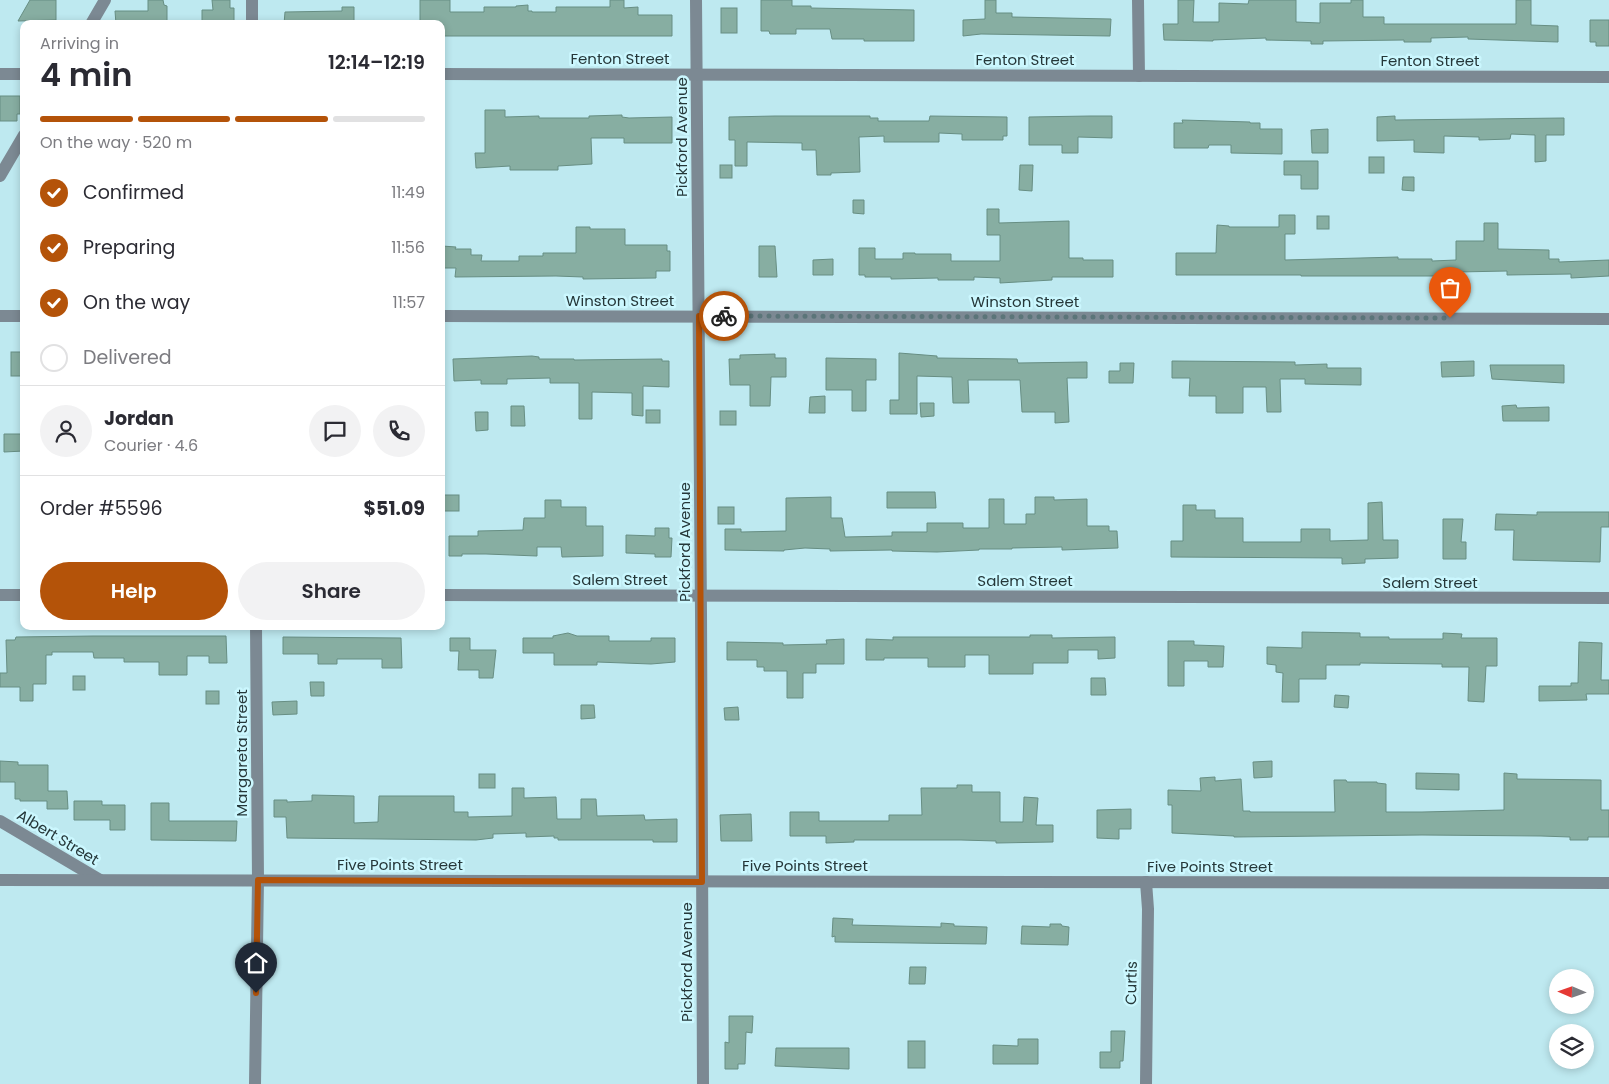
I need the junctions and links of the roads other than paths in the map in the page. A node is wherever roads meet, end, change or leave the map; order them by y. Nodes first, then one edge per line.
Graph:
1 (105, 0) edge
2 (252, 0) edge
3 (696, 0) edge
4 (1138, 0) edge
5 (94, 20) edge
6 (252, 20) edge
7 (0, 74) edge
8 (20, 74) edge
9 (445, 74) edge
10 (697, 74) junction
11 (1139, 76) junction
12 (1609, 77) edge
13 (20, 140) edge
14 (4, 161) edge
15 (0, 176) edge
16 (0, 316) edge
17 (20, 316) edge
18 (445, 316) edge
19 (699, 316) junction
20 (1609, 319) edge
21 (0, 595) edge
22 (20, 595) edge
23 (445, 596) edge
24 (701, 596) junction
25 (1609, 598) edge
26 (256, 630) edge
27 (0, 821) edge
28 (0, 880) edge
29 (100, 880) junction
30 (258, 880) junction
31 (702, 882) junction
32 (1146, 882) junction
33 (1609, 883) edge
34 (255, 1084) edge
35 (703, 1084) edge
36 (1146, 1084) edge

1 - 5 street
2 - 6 street
3 - 10 street, Pickford Avenue
4 - 11 street
7 - 8 street
9 - 10 street, Fenton Street
10 - 11 street, Fenton Street
10 - 19 street, Pickford Avenue
11 - 12 street, Fenton Street
13 - 14 street
14 - 15 street
16 - 17 street
18 - 19 street, Winston Street
19 - 20 street, Winston Street
19 - 24 street, Pickford Avenue
21 - 22 street
23 - 24 street, Salem Street
24 - 25 street, Salem Street
24 - 31 street, Pickford Avenue
26 - 30 street, Margareta Street
27 - 29 street, Albert Street
28 - 29 street, Five Points Street
29 - 30 street, Five Points Street
30 - 31 street, Five Points Street
30 - 34 street, Margareta Street
31 - 32 street, Five Points Street
31 - 35 street, Pickford Avenue
32 - 33 street, Five Points Street
32 - 36 street, Curtis

